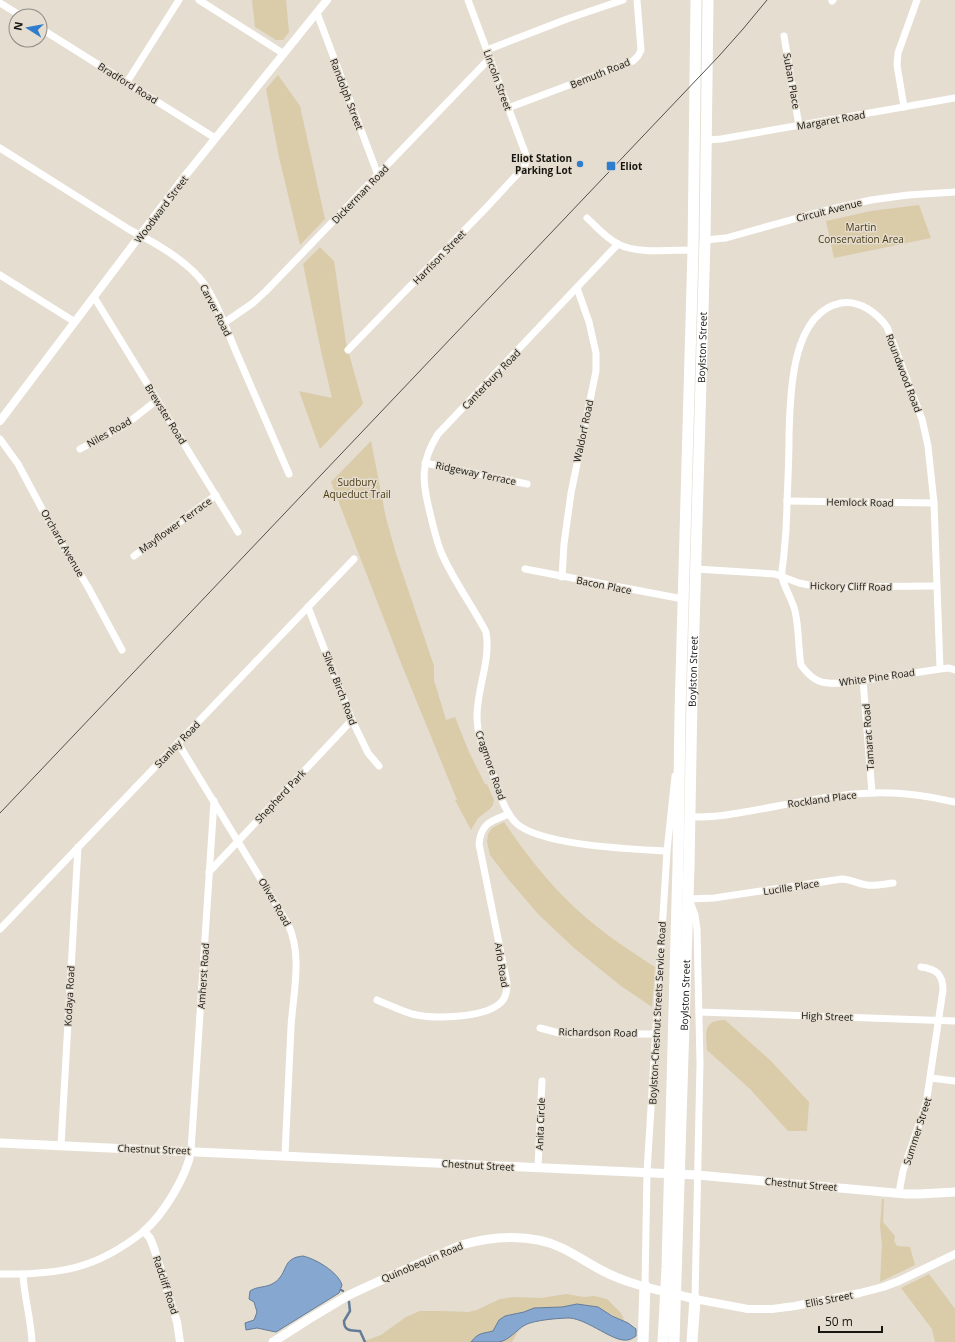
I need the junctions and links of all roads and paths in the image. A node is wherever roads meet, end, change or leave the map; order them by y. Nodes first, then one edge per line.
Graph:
1 (179, 0) edge
2 (199, 0) edge
3 (327, 0) edge
4 (468, 0) edge
5 (623, 0) edge
6 (637, 0) edge
7 (696, 0) edge
8 (708, 0) edge
9 (917, 0) edge
10 (0, 2) edge
11 (9, 8) edge
12 (316, 13) junction
13 (48, 33) edge
14 (784, 36) dead end
15 (486, 50) junction
16 (284, 54) junction
17 (490, 58) junction
18 (127, 82) junction
19 (955, 98) edge
20 (904, 107) junction
21 (508, 108) junction
22 (799, 126) junction
23 (215, 138) junction
24 (706, 140) junction
25 (0, 148) edge
26 (526, 161) joint
27 (378, 175) junction
28 (955, 192) edge
29 (587, 218) dead end
30 (141, 235) junction
31 (705, 240) junction
32 (618, 244) junction
33 (693, 250) junction
34 (0, 275) edge
35 (577, 288) junction
36 (94, 297) junction
37 (75, 322) junction
38 (224, 323) junction
39 (348, 350) dead end
40 (157, 400) junction
41 (1, 417) edge
42 (0, 439) edge
43 (80, 449) dead end
44 (425, 463) junction
45 (289, 474) dead end
46 (527, 484) dead end
47 (216, 495) junction
48 (787, 501) junction
49 (934, 503) junction
50 (238, 532) dead end
51 (436, 539) joint
52 (134, 556) dead end
53 (354, 559) dead end
54 (525, 569) dead end
55 (696, 569) junction
56 (782, 576) junction
57 (562, 577) junction
58 (936, 586) junction
59 (683, 599) junction
60 (308, 607) junction
61 (122, 650) dead end
62 (940, 669) junction
63 (955, 670) edge
64 (863, 680) junction
65 (352, 720) junction
66 (679, 740) junction
67 (178, 743) junction
68 (379, 766) dead end
69 (872, 793) junction
70 (214, 801) junction
71 (955, 802) edge
72 (509, 814) junction
73 (690, 817) junction
74 (238, 841) junction
75 (78, 847) junction
76 (667, 851) junction
77 (209, 872) junction
78 (893, 883) dead end
79 (688, 899) junction
80 (0, 929) edge
81 (921, 967) dead end
82 (378, 1000) dead end
83 (699, 1012) junction
84 (939, 1020) junction
85 (955, 1021) edge
86 (540, 1028) dead end
87 (656, 1034) junction
88 (931, 1078) junction
89 (542, 1081) dead end
90 (955, 1081) edge
91 (0, 1142) edge
92 (61, 1145) junction
93 (191, 1151) junction
94 (285, 1155) junction
95 (675, 1162) junction
96 (538, 1167) junction
97 (647, 1172) junction
98 (697, 1175) junction
99 (955, 1192) edge
100 (899, 1194) junction
101 (144, 1231) junction
102 (955, 1254) edge
103 (672, 1268) junction
104 (0, 1274) edge
105 (23, 1274) junction
106 (645, 1286) junction
107 (695, 1299) junction
108 (32, 1342) edge
109 (180, 1342) edge
110 (273, 1342) edge
111 (643, 1342) edge
112 (663, 1342) edge
113 (674, 1342) edge
114 (692, 1342) edge

1 - 18 street
2 - 16 street
3 - 12 street, Woodward Street
4 - 15 street, Lincoln Street
5 - 15 street
6 - 21 street, Bemuth Road
7 - 33 highway, Boylston Street
8 - 24 highway, Boylston Street
9 - 20 street
10 - 11 street
12 - 16 street, Woodward Street
12 - 27 street, Randolph Street
13 - 18 street, Bradford Road
14 - 22 street, Suban Place
15 - 17 street, Lincoln Street
16 - 23 street, Woodward Street
17 - 21 street, Lincoln Street
17 - 27 street, Dickerman Road
18 - 23 street, Bradford Road
19 - 20 street, Margaret Road
20 - 22 street, Margaret Road
21 - 26 street, Lincoln Street
22 - 24 street, Margaret Road
23 - 30 street, Woodward Street
24 - 31 highway, Boylston Street
25 - 30 street, Carver Road
26 - 39 street, Harrison Street
27 - 38 street, Dickerman Road
28 - 31 street, Circuit Avenue
29 - 32 street
30 - 36 street, Woodward Street
30 - 38 street, Carver Road
31 - 55 highway, Boylston Street
32 - 33 street
32 - 35 street, Canterbury Road
33 - 59 highway, Boylston Street
34 - 37 street
35 - 44 street, Canterbury Road
35 - 57 street, Waldorf Road
36 - 37 street, Woodward Street
36 - 40 street, Brewster Road
37 - 41 street, Woodward Street
38 - 45 street, Carver Road
40 - 43 street, Niles Road
40 - 47 street, Brewster Road
42 - 61 street, Orchard Avenue
44 - 46 street, Ridgeway Terrace
44 - 51 street, Canterbury Road
47 - 50 street, Brewster Road
47 - 52 street, Mayflower Terrace
48 - 49 street, Hemlock Road
48 - 49 street, Roundwood Road
48 - 56 street, Roundwood Road
49 - 58 street, Roundwood Road
51 - 72 street, Cragmore Road
53 - 60 street, Stanley Road
54 - 57 street, Bacon Place
55 - 56 street, Hickory Cliff Road
55 - 73 highway, Boylston Street
56 - 58 street, Hickory Cliff Road
56 - 64 street, White Pine Road
57 - 59 street, Bacon Place
58 - 62 street, Roundwood Road
59 - 66 highway, Boylston Street
60 - 65 street, Silver Birch Road
60 - 67 street, Stanley Road
62 - 63 street, White Pine Road
62 - 64 street, White Pine Road
64 - 69 street, Tamarac Road
65 - 68 street, Silver Birch Road
65 - 74 street, Shepherd Park
66 - 76 street, Boylston-Chestnut Streets Service Road
66 - 95 highway, Boylston Street
67 - 70 street, Oliver Road
67 - 75 street, Stanley Road
69 - 71 street, Rockland Place
69 - 73 street, Rockland Place
70 - 74 street, Oliver Road
70 - 77 street, Amherst Road
72 - 76 street, Cragmore Road
72 - 82 street, Arlo Road
73 - 79 highway, Boylston Street
74 - 77 street, Shepherd Park
74 - 94 street, Oliver Road
75 - 80 street, Stanley Road
75 - 92 street, Kodaya Road
76 - 87 street, Boylston-Chestnut Streets Service Road
77 - 93 street, Amherst Road
78 - 79 street, Lucille Place
79 - 83 street
79 - 95 highway, Boylston Street
81 - 84 street, Summer Street
83 - 84 street, High Street
83 - 98 street
84 - 85 street, High Street
84 - 88 street, Summer Street
86 - 87 street, Richardson Road
87 - 97 street, Boylston-Chestnut Streets Service Road
88 - 90 street
88 - 100 street, Summer Street
89 - 96 street, Anita Circle
91 - 92 main road, Chestnut Street
92 - 93 main road, Chestnut Street
93 - 94 main road, Chestnut Street
93 - 101 street
94 - 96 main road, Chestnut Street
95 - 103 highway, Boylston Street
96 - 97 main road, Chestnut Street
97 - 98 main road, Chestnut Street
97 - 106 street, Boylston-Chestnut Streets Service Road
98 - 100 main road, Chestnut Street
98 - 107 street
99 - 100 main road, Chestnut Street
101 - 105 street
101 - 109 street, Radcliff Road
102 - 107 street, Ellis Street
103 - 112 highway, Boylston Street
103 - 113 highway, Boylston Street
104 - 105 street
105 - 108 street
106 - 107 main road, Quinobequin Road
106 - 110 main road, Quinobequin Road
106 - 111 highway
107 - 114 highway

